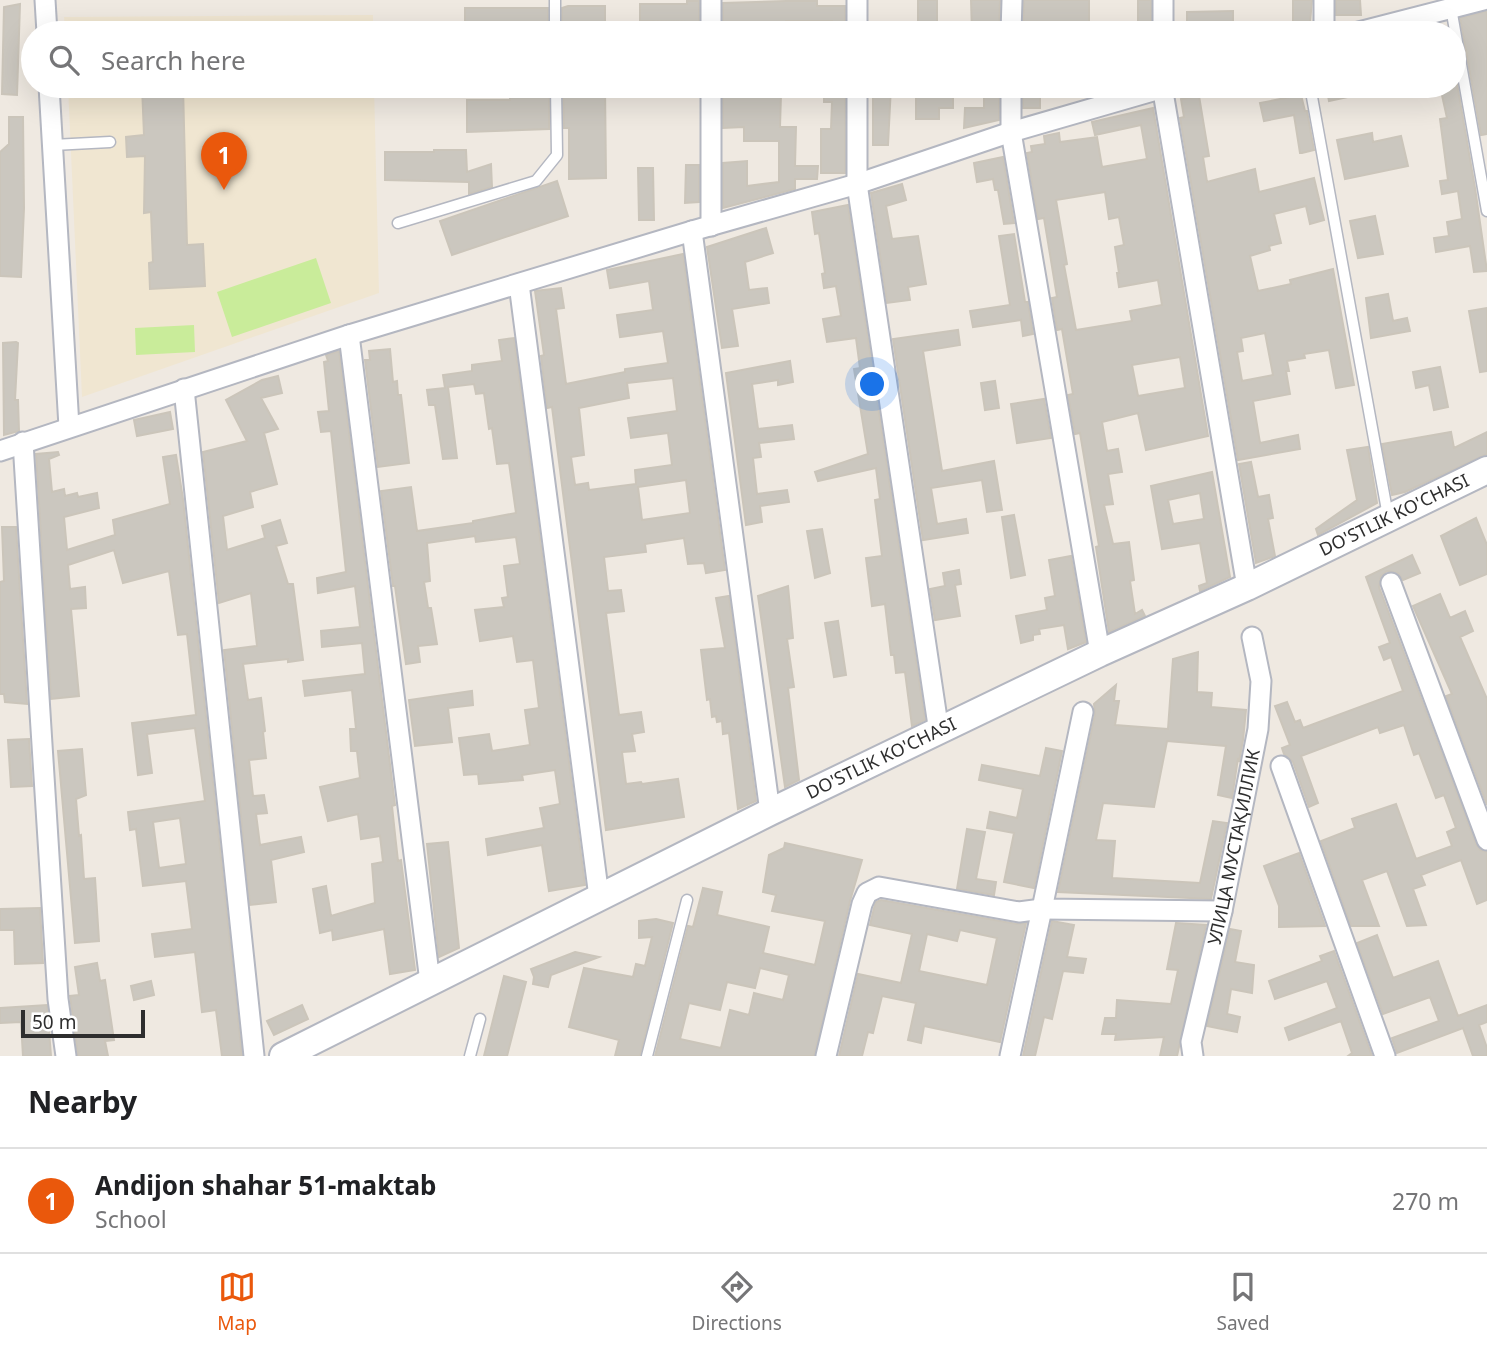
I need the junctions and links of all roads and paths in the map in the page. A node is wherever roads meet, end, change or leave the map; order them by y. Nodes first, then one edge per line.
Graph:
1 (45, 0) edge
2 (555, 0) edge
3 (711, 0) edge
4 (857, 0) edge
5 (1012, 0) edge
6 (1163, 0) edge
7 (1324, 0) edge
8 (1479, 0) edge
9 (1451, 8) junction
10 (46, 21) edge
11 (555, 21) edge
12 (711, 21) edge
13 (857, 21) edge
14 (1012, 21) edge
15 (1163, 21) edge
16 (1324, 21) edge
17 (1401, 21) edge
18 (1453, 21) edge
19 (1466, 93) edge
20 (51, 98) edge
21 (556, 98) edge
22 (710, 98) edge
23 (857, 98) edge
24 (1011, 98) edge
25 (1125, 98) edge
26 (1167, 98) edge
27 (1312, 98) edge
28 (1011, 132) junction
29 (110, 142) dead end
30 (53, 145) junction
31 (857, 184) junction
32 (1487, 211) edge
33 (398, 223) dead end
34 (701, 228) junction
35 (519, 284) junction
36 (349, 335) junction
37 (184, 389) junction
38 (69, 427) junction
39 (23, 443) junction
40 (0, 451) edge
41 (1487, 470) edge
42 (1388, 518) junction
43 (1391, 583) dead end
44 (1247, 587) junction
45 (1252, 638) dead end
46 (1100, 653) junction
47 (1083, 712) dead end
48 (939, 732) junction
49 (1280, 766) dead end
50 (769, 812) junction
51 (1487, 840) edge
52 (599, 897) junction
53 (688, 900) dead end
54 (1042, 909) junction
55 (1222, 911) junction
56 (430, 982) junction
57 (480, 1019) dead end
58 (66, 1056) edge
59 (254, 1056) edge
60 (283, 1056) edge
61 (470, 1056) edge
62 (648, 1056) edge
63 (825, 1056) edge
64 (1010, 1056) edge
65 (1193, 1056) edge
66 (1385, 1056) edge

1 - 10 street
2 - 11 lane
3 - 12 street
4 - 13 street
5 - 14 street
6 - 15 street
7 - 16 street
8 - 9 street
9 - 17 street
9 - 18 lane
19 - 32 lane
20 - 30 street
21 - 33 lane
22 - 34 street
23 - 31 street
24 - 28 street
25 - 28 street
26 - 44 street
27 - 42 lane
28 - 31 street
28 - 46 street
29 - 30 lane
30 - 38 street
31 - 34 street
31 - 48 street
34 - 35 street
34 - 50 street
35 - 36 street
35 - 52 street
36 - 37 street
36 - 56 street
37 - 38 street
37 - 59 street
38 - 39 street
39 - 40 street
39 - 58 street
41 - 42 street, DO'STLIK KO'CHASI
42 - 44 street, DO'STLIK KO'CHASI
43 - 51 street
44 - 46 street, DO'STLIK KO'CHASI
45 - 55 street, УЛИЦА МУСТАҚИЛЛИК
46 - 48 street, DO'STLIK KO'CHASI
47 - 54 street
48 - 50 street, DO'STLIK KO'CHASI
49 - 66 street
50 - 52 street, DO'STLIK KO'CHASI
52 - 56 street, DO'STLIK KO'CHASI
53 - 62 lane
54 - 55 street
54 - 63 street
54 - 64 street
55 - 65 street, УЛИЦА МУСТАҚИЛЛИК
56 - 60 street, DO'STLIK KO'CHASI
57 - 61 lane

